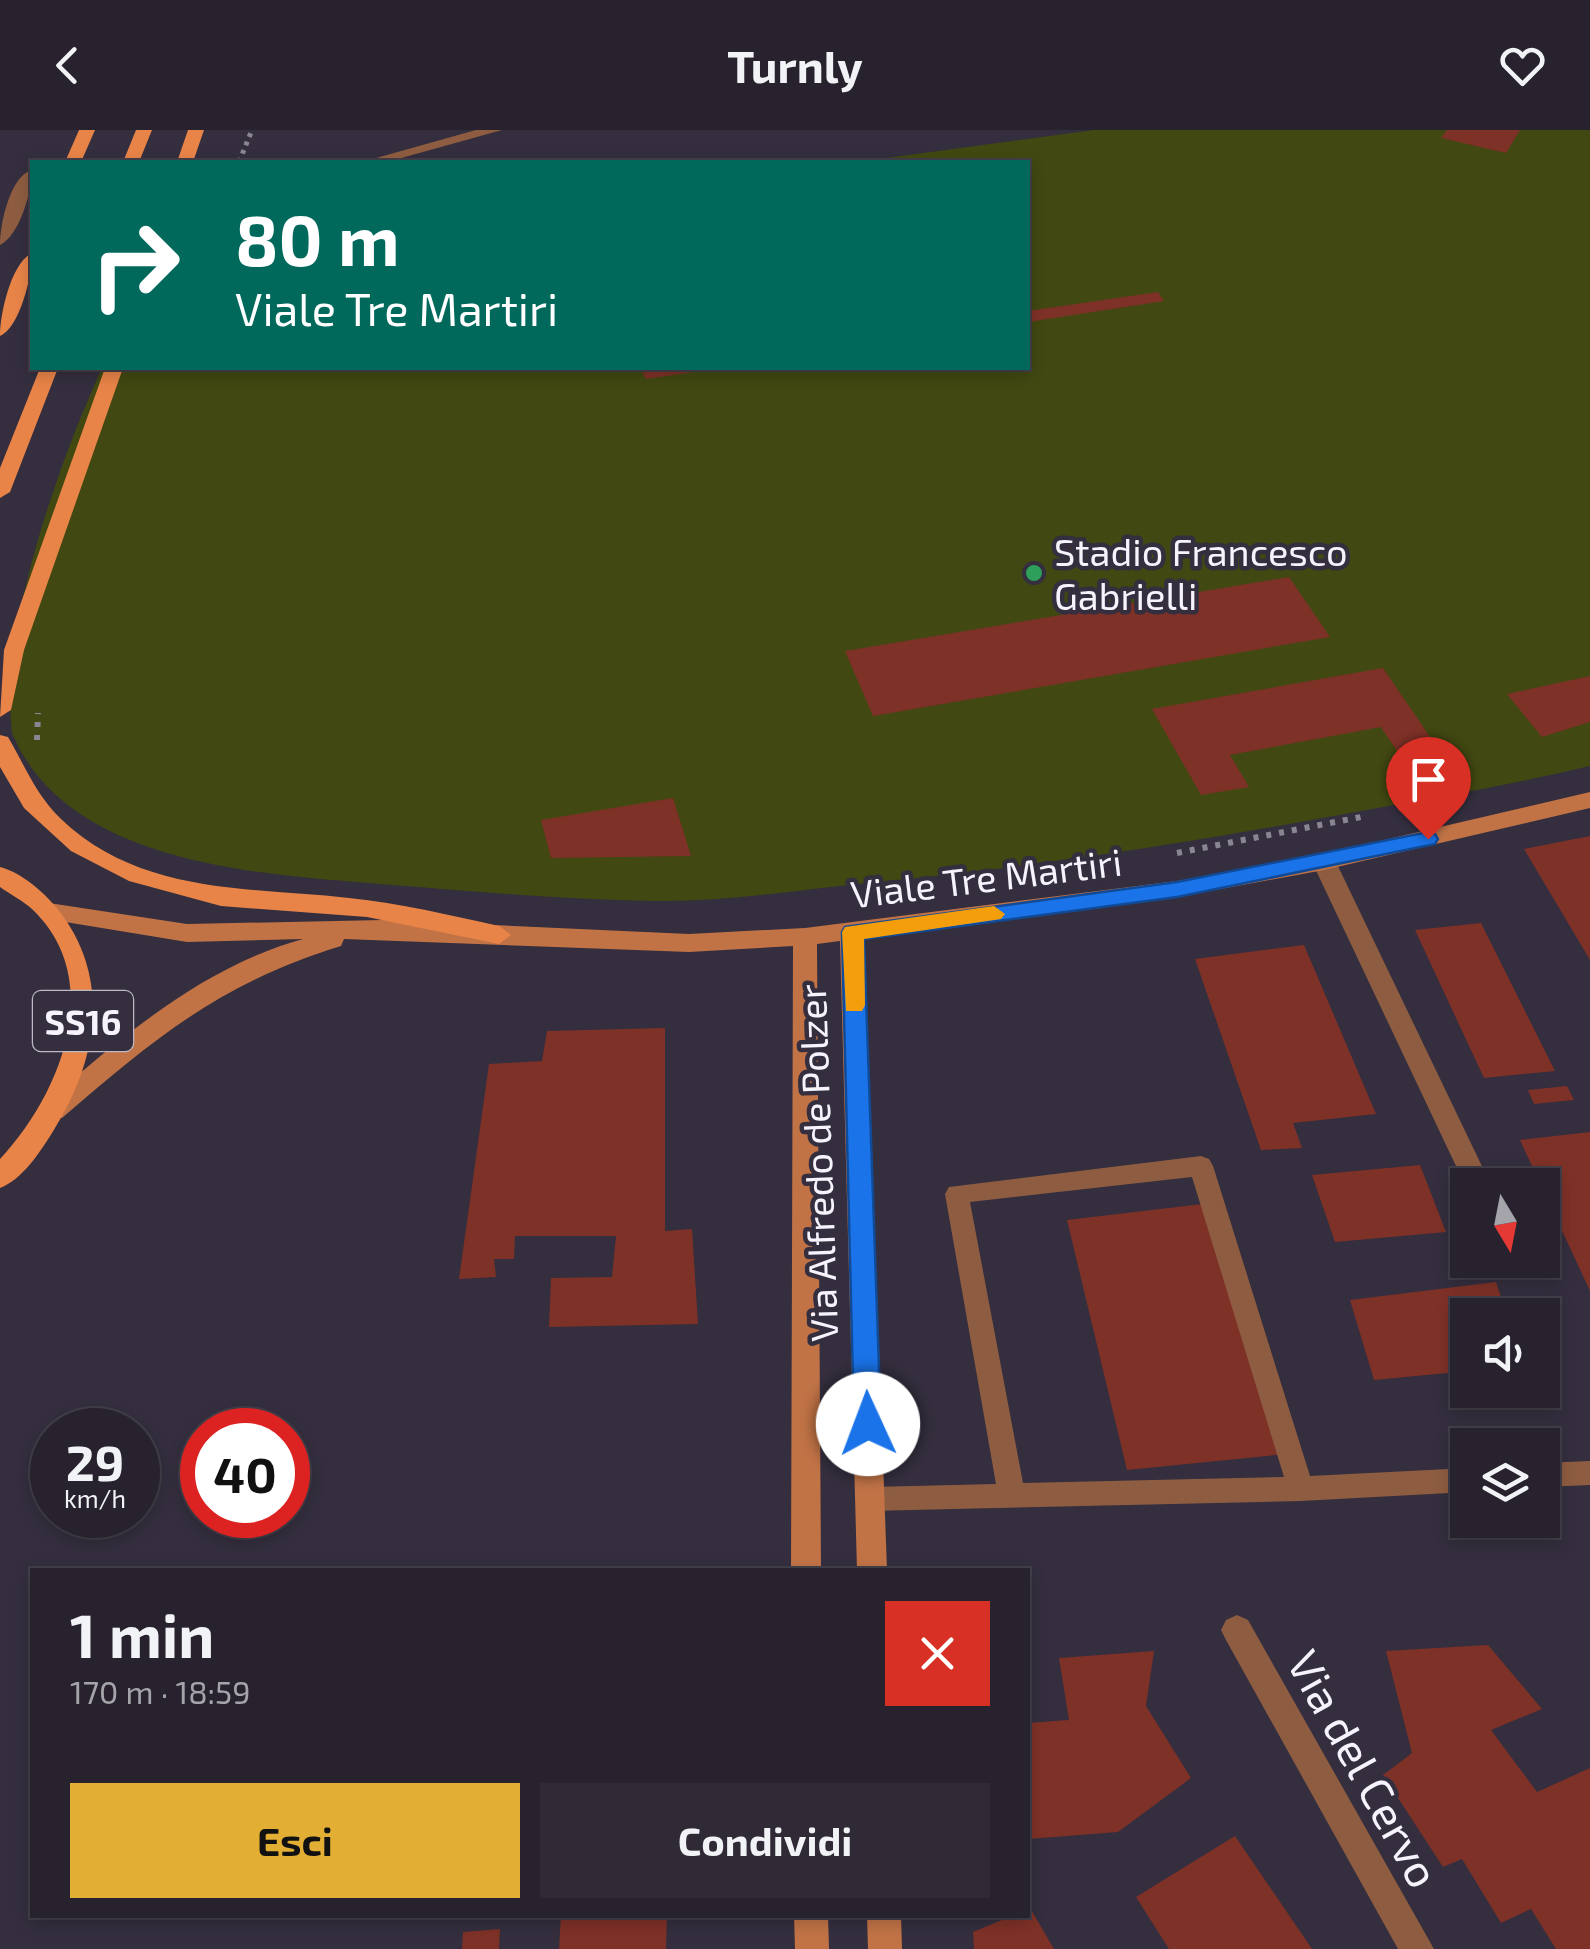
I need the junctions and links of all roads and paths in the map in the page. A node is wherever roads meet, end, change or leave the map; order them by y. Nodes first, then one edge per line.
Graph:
1 (87, 130) edge
2 (144, 130) edge
3 (196, 130) edge
4 (252, 130) edge
5 (494, 130) edge
6 (74, 160) edge
7 (132, 160) edge
8 (186, 160) edge
9 (240, 160) edge
10 (378, 160) edge
11 (30, 176) edge
12 (0, 240) edge
13 (30, 263) edge
14 (0, 331) edge
15 (49, 370) edge
16 (113, 370) edge
17 (0, 492) edge
18 (38, 706) dead end
19 (0, 710) edge
20 (0, 742) edge
21 (44, 756) dead end
22 (1590, 800) edge
23 (1378, 813) dead end
24 (1166, 855) dead end
25 (1324, 862) junction
26 (5, 875) edge
27 (49, 912) junction
28 (382, 929) junction
29 (852, 932) junction
30 (499, 935) junction
31 (805, 937) junction
32 (53, 1111) junction
33 (1470, 1168) edge
34 (0, 1177) edge
35 (1590, 1472) edge
36 (1560, 1474) edge
37 (1450, 1481) edge
38 (1300, 1489) junction
39 (1012, 1496) junction
40 (870, 1499) junction
41 (806, 1568) edge
42 (872, 1568) edge
43 (1237, 1630) dead end
44 (811, 1918) edge
45 (884, 1918) edge
46 (812, 1949) edge
47 (885, 1949) edge
48 (1417, 1949) edge

1 - 6 main road
2 - 7 main road
3 - 8 main road
4 - 9 path
5 - 10 street
11 - 12 street
13 - 14 main road
15 - 17 main road
16 - 19 main road
18 - 21 path
20 - 30 main road
22 - 25 main road, Viale Tre Martiri
23 - 24 path
25 - 29 main road, Viale Tre Martiri
25 - 33 street
26 - 27 main road, SS16
27 - 28 main road, Viale Tre Martiri
27 - 32 main road, SS16
28 - 30 main road, Viale Tre Martiri
28 - 32 main road, Viale Tre Martiri
29 - 31 main road, Viale Tre Martiri
29 - 40 main road, Via Alfredo de Polzer
30 - 31 main road, Viale Tre Martiri
31 - 41 main road, Via Alfredo de Polzer
32 - 34 main road, SS16
35 - 36 lane
37 - 38 lane
38 - 39 lane
38 - 39 lane
39 - 40 lane
40 - 42 main road, Via Alfredo de Polzer
43 - 48 street, Via del Cervo
44 - 46 main road
45 - 47 main road

